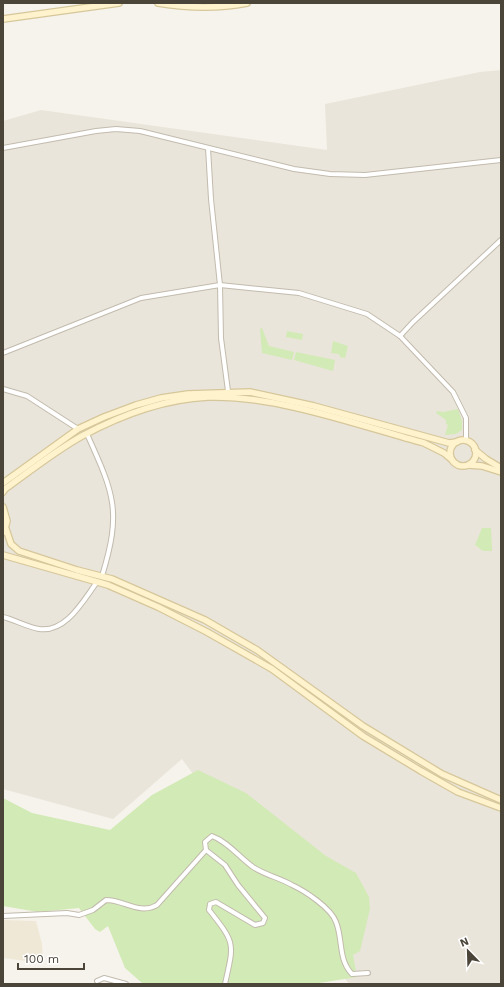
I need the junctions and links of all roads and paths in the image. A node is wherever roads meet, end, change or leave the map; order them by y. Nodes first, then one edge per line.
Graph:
1 (119, 3) edge
2 (158, 3) edge
3 (247, 3) edge
4 (3, 19) edge
5 (3, 148) edge
6 (208, 148) junction
7 (501, 160) edge
8 (501, 240) edge
9 (220, 285) junction
10 (400, 336) junction
11 (3, 353) edge
12 (3, 389) edge
13 (228, 391) junction
14 (78, 429) junction
15 (87, 434) junction
16 (466, 441) junction
17 (457, 442) junction
18 (475, 450) junction
19 (451, 459) junction
20 (469, 465) junction
21 (501, 468) edge
22 (501, 472) edge
23 (3, 483) edge
24 (3, 492) edge
25 (3, 507) edge
26 (4, 531) edge
27 (3, 554) edge
28 (102, 576) junction
29 (97, 582) junction
30 (3, 617) edge
31 (501, 800) edge
32 (501, 808) edge
33 (206, 850) junction
34 (3, 916) edge
35 (368, 973) dead end
36 (97, 981) dead end
37 (126, 984) edge
38 (226, 984) edge

1 - 4 street
2 - 3 street
5 - 6 street
6 - 7 street
6 - 9 street
8 - 10 street
9 - 10 street
9 - 11 street
9 - 13 street
10 - 16 street
12 - 14 street
13 - 14 street
13 - 17 street
14 - 23 street
15 - 19 street
15 - 24 street
15 - 28 street
16 - 17 street
16 - 18 street
17 - 19 street
18 - 20 street
18 - 21 street
19 - 20 street
20 - 22 street
25 - 26 street
26 - 28 street
27 - 29 street
28 - 31 street
29 - 30 street
29 - 32 street
33 - 34 street
33 - 35 street
33 - 38 street
36 - 37 street

